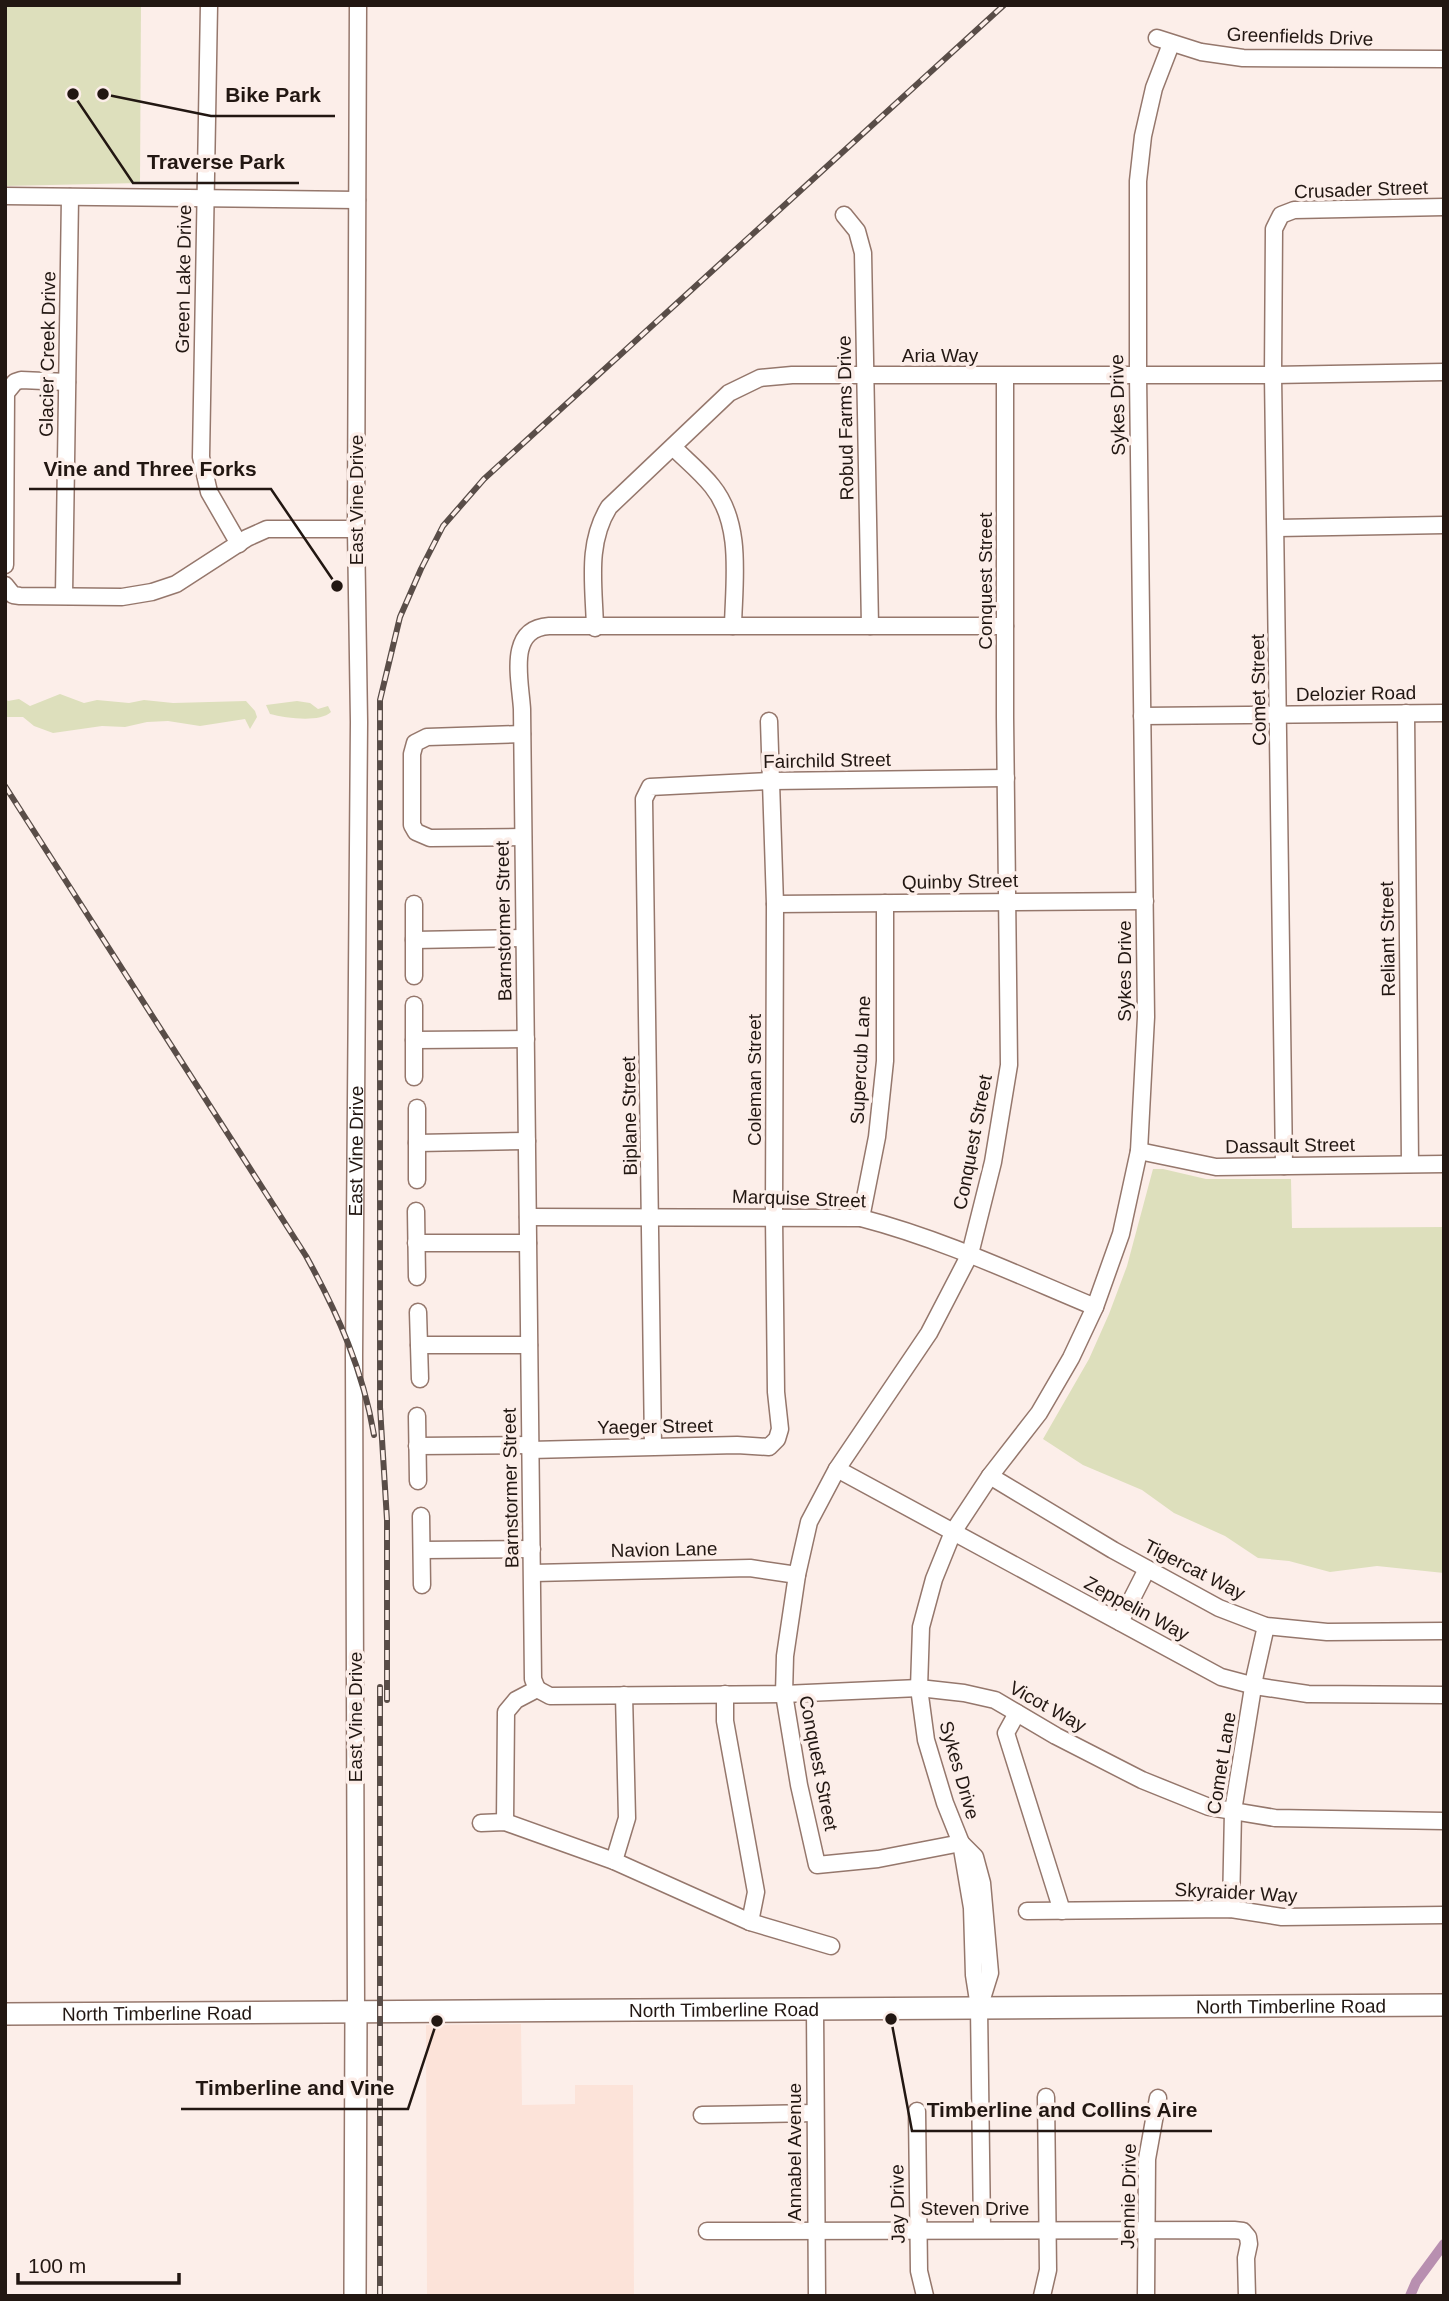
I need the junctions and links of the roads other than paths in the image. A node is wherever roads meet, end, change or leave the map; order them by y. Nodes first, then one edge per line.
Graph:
1 (209, 5) edge
2 (358, 5) edge
3 (1164, 41) joint
4 (1444, 59) edge
5 (5, 197) edge
6 (70, 197) junction
7 (206, 199) junction
8 (357, 200) junction
9 (1444, 207) edge
10 (844, 215) dead end
11 (1281, 215) joint
12 (1444, 372) edge
13 (865, 375) junction
14 (1138, 375) junction
15 (1273, 375) junction
16 (1005, 376) junction
17 (67, 382) junction
18 (673, 447) junction
19 (1444, 526) edge
20 (1277, 528) junction
21 (356, 529) junction
22 (239, 544) junction
23 (5, 565) edge
24 (5, 585) edge
25 (64, 595) junction
26 (733, 626) junction
27 (870, 626) junction
28 (1006, 626) junction
29 (595, 628) junction
30 (1406, 713) junction
31 (1444, 713) edge
32 (1279, 715) junction
33 (1142, 716) junction
34 (769, 721) dead end
35 (522, 734) junction
36 (1006, 778) junction
37 (771, 781) junction
38 (650, 787) joint
39 (523, 837) junction
40 (1144, 901) junction
41 (1007, 902) junction
42 (885, 903) junction
43 (414, 904) dead end
44 (775, 904) junction
45 (524, 939) junction
46 (414, 940) junction
47 (414, 976) dead end
48 (414, 1005) dead end
49 (526, 1039) junction
50 (414, 1040) junction
51 (414, 1077) dead end
52 (417, 1108) dead end
53 (527, 1141) junction
54 (417, 1143) junction
55 (1139, 1151) junction
56 (1410, 1164) junction
57 (1444, 1164) edge
58 (1284, 1166) junction
59 (417, 1180) dead end
60 (416, 1211) dead end
61 (651, 1216) junction
62 (528, 1217) junction
63 (774, 1217) junction
64 (861, 1218) junction
65 (416, 1243) junction
66 (528, 1243) junction
67 (970, 1254) junction
68 (417, 1277) dead end
69 (1095, 1307) junction
70 (418, 1312) dead end
71 (419, 1345) junction
72 (529, 1345) junction
73 (419, 1379) dead end
74 (417, 1416) dead end
75 (777, 1439) joint
76 (418, 1446) junction
77 (653, 1446) junction
78 (530, 1448) junction
79 (836, 1469) junction
80 (990, 1476) junction
81 (418, 1481) dead end
82 (421, 1516) dead end
83 (953, 1532) junction
84 (532, 1549) junction
85 (422, 1550) junction
86 (1147, 1569) junction
87 (533, 1573) junction
88 (797, 1574) junction
89 (422, 1585) dead end
90 (1120, 1622) junction
91 (1266, 1626) junction
92 (1444, 1631) edge
93 (1255, 1686) junction
94 (919, 1688) junction
95 (537, 1689) junction
96 (725, 1694) junction
97 (784, 1694) junction
98 (624, 1695) junction
99 (1444, 1695) edge
100 (1017, 1713) junction
101 (1233, 1811) junction
102 (1444, 1821) edge
103 (505, 1822) junction
104 (481, 1823) dead end
105 (961, 1843) junction
106 (614, 1861) junction
107 (1231, 1909) junction
108 (1027, 1911) dead end
109 (1062, 1911) junction
110 (1444, 1915) edge
111 (750, 1922) junction
112 (831, 1946) dead end
113 (1444, 2005) edge
114 (979, 2007) junction
115 (815, 2008) junction
116 (356, 2010) junction
117 (5, 2014) edge
118 (1046, 2097) dead end
119 (1158, 2098) dead end
120 (917, 2111) dead end
121 (815, 2113) junction
122 (702, 2115) dead end
123 (982, 2229) junction
124 (1048, 2229) junction
125 (1147, 2229) junction
126 (816, 2230) junction
127 (918, 2230) junction
128 (707, 2231) dead end
129 (1042, 2293) edge
130 (355, 2296) edge
131 (817, 2296) edge
132 (925, 2296) edge
133 (1146, 2296) edge
134 (1247, 2296) edge

1 - 7 street, Green Lake Drive
2 - 8 street, East Vine Drive
3 - 4 street, Greenfields Drive
3 - 14 street, Sykes Drive
5 - 6 street
6 - 7 street
6 - 17 street, Glacier Creek Drive
7 - 8 street
7 - 22 street, Green Lake Drive
8 - 21 street, East Vine Drive
9 - 11 street, Crusader Street
10 - 13 street, Robud Farms Drive
11 - 15 street, Comet Street
12 - 15 street, Aria Way
13 - 16 street, Aria Way
13 - 18 street, Aria Way
13 - 27 street, Robud Farms Drive
14 - 15 street, Aria Way
14 - 16 street, Aria Way
14 - 33 street, Sykes Drive
15 - 20 street, Comet Street
16 - 28 street, Conquest Street
17 - 23 street
17 - 25 street, Glacier Creek Drive
18 - 26 street
18 - 29 street, Aria Way
19 - 20 street
20 - 32 street, Comet Street
21 - 22 street
21 - 116 street, East Vine Drive
22 - 25 street
24 - 25 street
26 - 27 street, Barnstormer Street
26 - 29 street, Barnstormer Street
27 - 28 street, Barnstormer Street
28 - 36 street, Conquest Street
29 - 35 street, Barnstormer Street
30 - 31 street, Delozier Road
30 - 32 street, Delozier Road
30 - 56 street, Reliant Street
32 - 33 street, Delozier Road
32 - 58 street, Comet Street
33 - 40 street, Sykes Drive
34 - 37 street, Coleman Street
35 - 39 street, Barnstormer Street
35 - 39 street
36 - 37 street, Fairchild Street
36 - 41 street, Conquest Street
37 - 38 street, Fairchild Street
37 - 44 street, Coleman Street
38 - 61 street, Biplane Street
39 - 45 street, Barnstormer Street
40 - 41 street, Quinby Street
40 - 55 street, Sykes Drive
41 - 42 street, Quinby Street
41 - 67 street, Conquest Street
42 - 44 street, Quinby Street
42 - 64 street, Supercub Lane
43 - 46 street
44 - 63 street, Coleman Street
45 - 46 street
45 - 49 street, Barnstormer Street
46 - 47 street
48 - 50 street
49 - 50 street
49 - 53 street, Barnstormer Street
50 - 51 street
52 - 54 street
53 - 54 street
53 - 62 street, Barnstormer Street
54 - 59 street
55 - 58 street, Dassault Street
55 - 69 street, Sykes Drive
56 - 57 street, Dassault Street
56 - 58 street, Dassault Street
60 - 65 street
61 - 62 street, Marquise Street
61 - 63 street, Marquise Street
61 - 77 street, Biplane Street
62 - 66 street, Barnstormer Street
63 - 64 street, Marquise Street
63 - 75 street, Coleman Street
64 - 67 street, Marquise Street
65 - 66 street
65 - 68 street
66 - 72 street, Barnstormer Street
67 - 69 street, Marquise Street
67 - 79 street, Conquest Street
69 - 80 street, Sykes Drive
70 - 71 street
71 - 72 street
71 - 73 street
72 - 78 street, Barnstormer Street
74 - 76 street
75 - 77 street, Yaeger Street
76 - 78 street, Yaeger Street
76 - 81 street
77 - 78 street, Yaeger Street
78 - 84 street, Barnstormer Street
79 - 83 street, Zeppelin Way
79 - 88 street, Conquest Street
80 - 83 street, Sykes Drive
80 - 86 street, Tigercat Way
82 - 85 street
83 - 90 street, Zeppelin Way
83 - 94 street, Sykes Drive
84 - 85 street
84 - 87 street, Barnstormer Street
85 - 89 street
86 - 90 street
86 - 91 street, Tigercat Way
87 - 88 street, Navion Lane
87 - 95 street, Barnstormer Street
88 - 97 street, Conquest Street
90 - 93 street, Zeppelin Way
91 - 92 street, Tigercat Way
91 - 93 street, Comet Lane
93 - 99 street, Zeppelin Way
93 - 101 street, Comet Lane
94 - 97 street, Vicot Way
94 - 100 street, Vicot Way
94 - 105 street, Sykes Drive
95 - 98 street, Vicot Way
95 - 103 street
96 - 97 street, Vicot Way
96 - 98 street, Vicot Way
96 - 111 street
97 - 105 street, Conquest Street
98 - 106 street
100 - 101 street, Vicot Way
100 - 109 street
101 - 102 street, Vicot Way
101 - 107 street, Comet Lane
103 - 104 street
103 - 106 street
105 - 114 street, Sykes Drive
106 - 111 street
107 - 109 street, Skyraider Way
107 - 110 street, Skyraider Way
108 - 109 street, Skyraider Way
111 - 112 street
113 - 114 main road, North Timberline Road
114 - 115 main road, North Timberline Road
114 - 123 street, Sykes Drive
115 - 116 main road, North Timberline Road
115 - 121 street, Annabel Avenue
116 - 117 main road, North Timberline Road
116 - 130 main road, East Vine Drive
118 - 124 street
119 - 125 street, Jennie Drive
120 - 127 street, Jay Drive
121 - 122 street
121 - 126 street, Annabel Avenue
123 - 124 street, Steven Drive
123 - 127 street, Steven Drive
124 - 125 street, Steven Drive
124 - 129 street
125 - 133 street, Jennie Drive
125 - 134 street, Steven Drive
126 - 127 street, Steven Drive
126 - 128 street, Steven Drive
126 - 131 street, Annabel Avenue
127 - 132 street, Jay Drive

